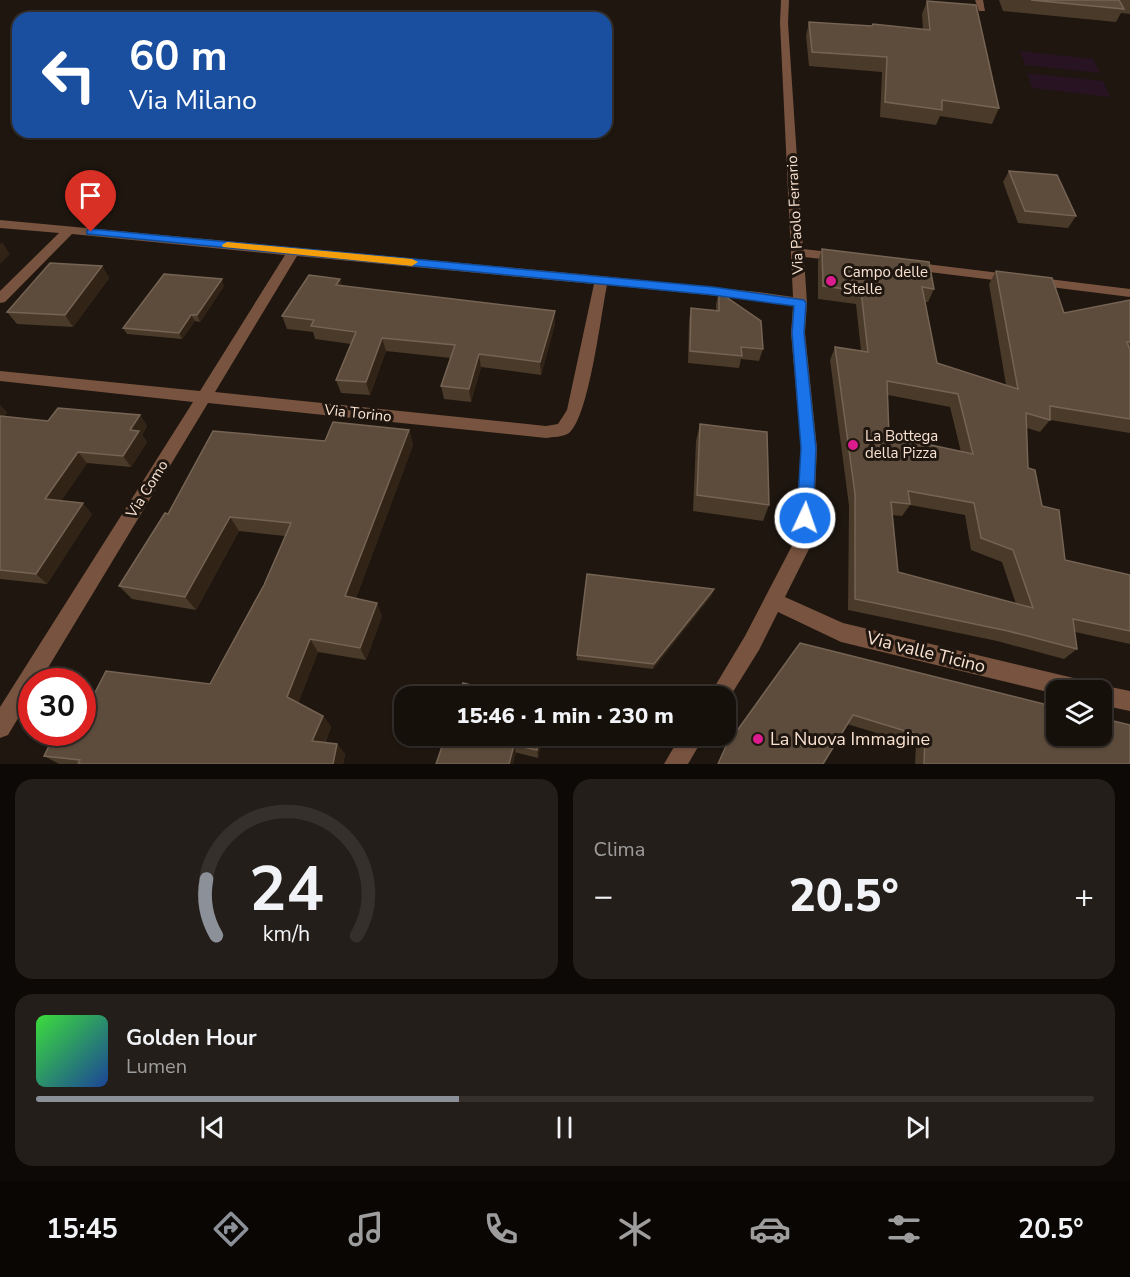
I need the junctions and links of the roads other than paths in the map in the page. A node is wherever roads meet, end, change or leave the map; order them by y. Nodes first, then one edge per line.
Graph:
1 (785, 0) edge
2 (0, 224) edge
3 (69, 230) junction
4 (294, 251) junction
5 (797, 252) junction
6 (856, 259) edge
7 (892, 263) edge
8 (601, 280) junction
9 (1130, 293) edge
10 (0, 299) edge
11 (800, 303) junction
12 (0, 376) edge
13 (204, 397) junction
14 (774, 600) junction
15 (1046, 681) edge
16 (724, 686) edge
17 (1112, 697) edge
18 (1130, 702) edge
19 (0, 727) edge
20 (687, 746) edge
21 (675, 764) edge

1 - 5 street, Via Paolo Ferrario
2 - 3 street
3 - 4 street
3 - 10 street
4 - 8 street
4 - 13 street, Via Como
5 - 6 street
5 - 11 street, Via Paolo Ferrario
7 - 9 street
8 - 11 street
8 - 13 street, Via Torino
11 - 14 street, Via Paolo Ferrario
12 - 13 street, Via Torino
13 - 19 street, Via Como
14 - 15 street, Via valle Ticino
14 - 16 street, Via Paolo Ferrario
17 - 18 street
20 - 21 street

